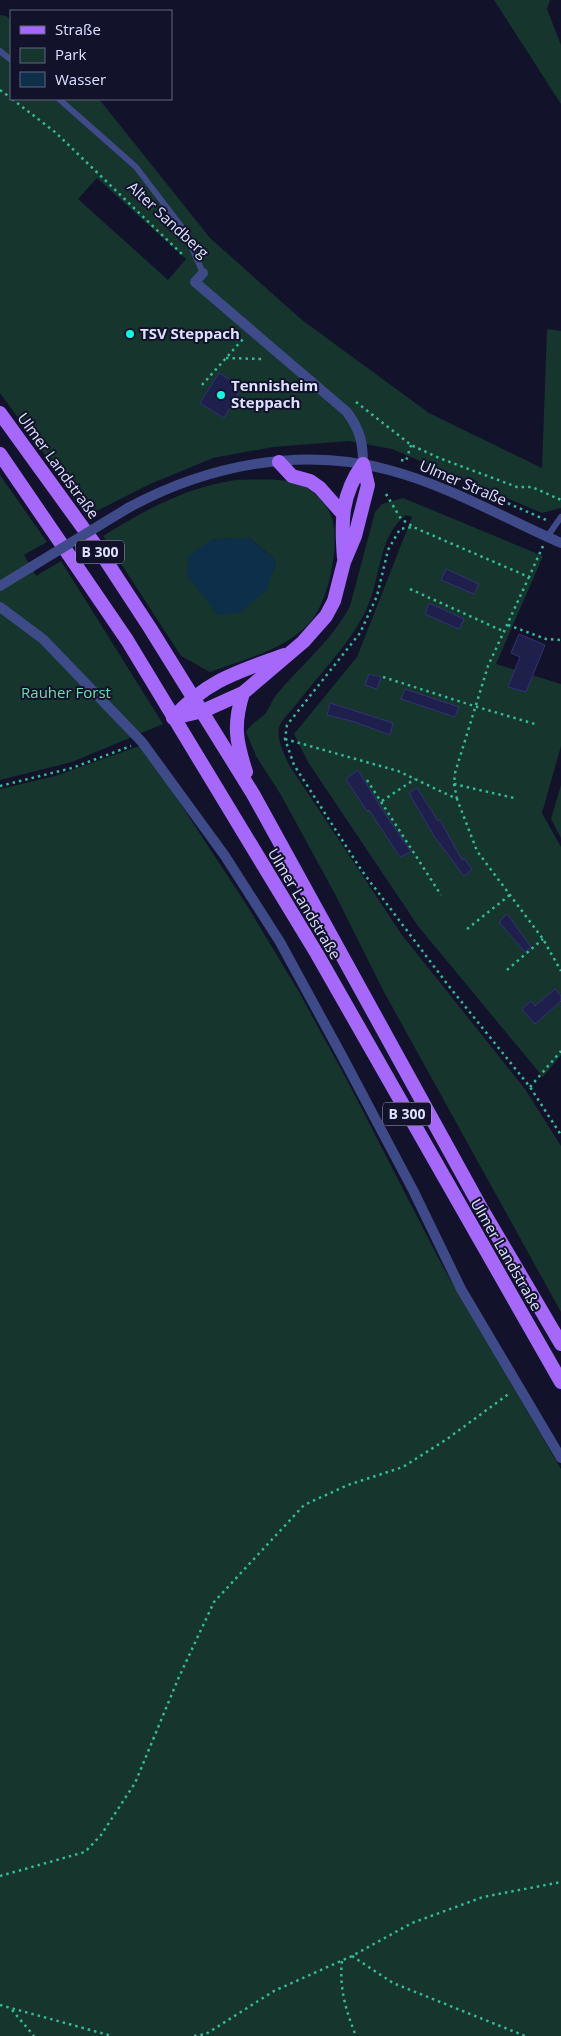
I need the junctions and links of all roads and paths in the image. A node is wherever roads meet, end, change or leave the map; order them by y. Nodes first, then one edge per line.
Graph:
1 (0, 51) edge
2 (10, 59) edge
3 (15, 100) edge
4 (61, 100) edge
5 (202, 273) junction
6 (243, 339) dead end
7 (226, 358) junction
8 (260, 359) dead end
9 (202, 385) dead end
10 (349, 397) dead end
11 (0, 413) edge
12 (0, 454) edge
13 (363, 458) junction
14 (279, 462) junction
15 (386, 494) dead end
16 (560, 500) edge
17 (342, 514) junction
18 (561, 517) edge
19 (413, 527) junction
20 (547, 537) junction
21 (561, 543) edge
22 (344, 562) junction
23 (529, 577) junction
24 (0, 586) edge
25 (410, 589) dead end
26 (0, 608) edge
27 (508, 625) junction
28 (505, 632) junction
29 (561, 640) edge
30 (290, 652) junction
31 (384, 677) dead end
32 (244, 693) junction
33 (193, 696) junction
34 (474, 706) junction
35 (203, 711) junction
36 (173, 718) junction
37 (535, 724) dead end
38 (285, 739) junction
39 (142, 742) junction
40 (415, 779) junction
41 (367, 780) dead end
42 (454, 784) junction
43 (0, 786) edge
44 (253, 794) junction
45 (514, 798) dead end
46 (457, 799) junction
47 (382, 801) junction
48 (441, 894) dead end
49 (511, 894) junction
50 (467, 929) dead end
51 (544, 939) junction
52 (506, 970) dead end
53 (561, 971) edge
54 (561, 1051) edge
55 (530, 1087) junction
56 (561, 1135) edge
57 (561, 1344) edge
58 (561, 1382) edge
59 (518, 1387) junction
60 (561, 1458) edge
61 (0, 1876) edge
62 (561, 1882) edge
63 (352, 1956) junction
64 (342, 1961) junction
65 (0, 2005) edge
66 (11, 2009) junction
67 (206, 2034) junction
68 (34, 2036) edge
69 (112, 2036) edge
70 (194, 2036) edge
71 (202, 2036) edge
72 (356, 2036) edge
73 (525, 2036) edge

1 - 2 lane
3 - 5 path, Alter Sandberg
4 - 5 lane
5 - 13 street, Alter Sandberg
6 - 7 path
7 - 8 path
7 - 9 path
10 - 16 path
11 - 33 main road, Ulmer Landstraße / B 300
12 - 36 main road, Ulmer Landstraße / B 300
13 - 14 street, Ulmer Straße
13 - 17 main road
13 - 20 street, Ulmer Straße
13 - 22 main road
14 - 17 main road
14 - 24 street, Ulmer Straße, bridge
15 - 19 path
17 - 22 main road
18 - 20 lane
19 - 23 path
19 - 38 path
20 - 21 street, Ulmer Straße
20 - 23 path
22 - 30 main road
23 - 27 path
25 - 28 path
26 - 39 street
27 - 28 path
27 - 29 path
28 - 34 path
30 - 32 main road
30 - 33 main road
31 - 34 path
32 - 35 main road
32 - 44 main road
33 - 35 main road, Ulmer Landstraße / B 300
33 - 36 main road
34 - 37 path
34 - 42 path
35 - 36 main road
35 - 44 main road, Ulmer Landstraße / B 300
36 - 58 main road, Ulmer Landstraße / B 300
38 - 40 path
38 - 55 path
39 - 43 path
39 - 59 street
40 - 46 path
40 - 47 path
41 - 47 path
42 - 45 path
42 - 46 path
44 - 57 main road, Ulmer Landstraße / B 300
46 - 49 path
47 - 48 path
49 - 50 path
49 - 51 path
51 - 52 path
51 - 53 path
54 - 55 path
55 - 56 path
59 - 60 street
59 - 61 path
62 - 63 path
63 - 64 path
63 - 73 path
64 - 67 path
64 - 72 path
65 - 66 path
66 - 68 path
66 - 69 path
67 - 70 path
67 - 71 path

